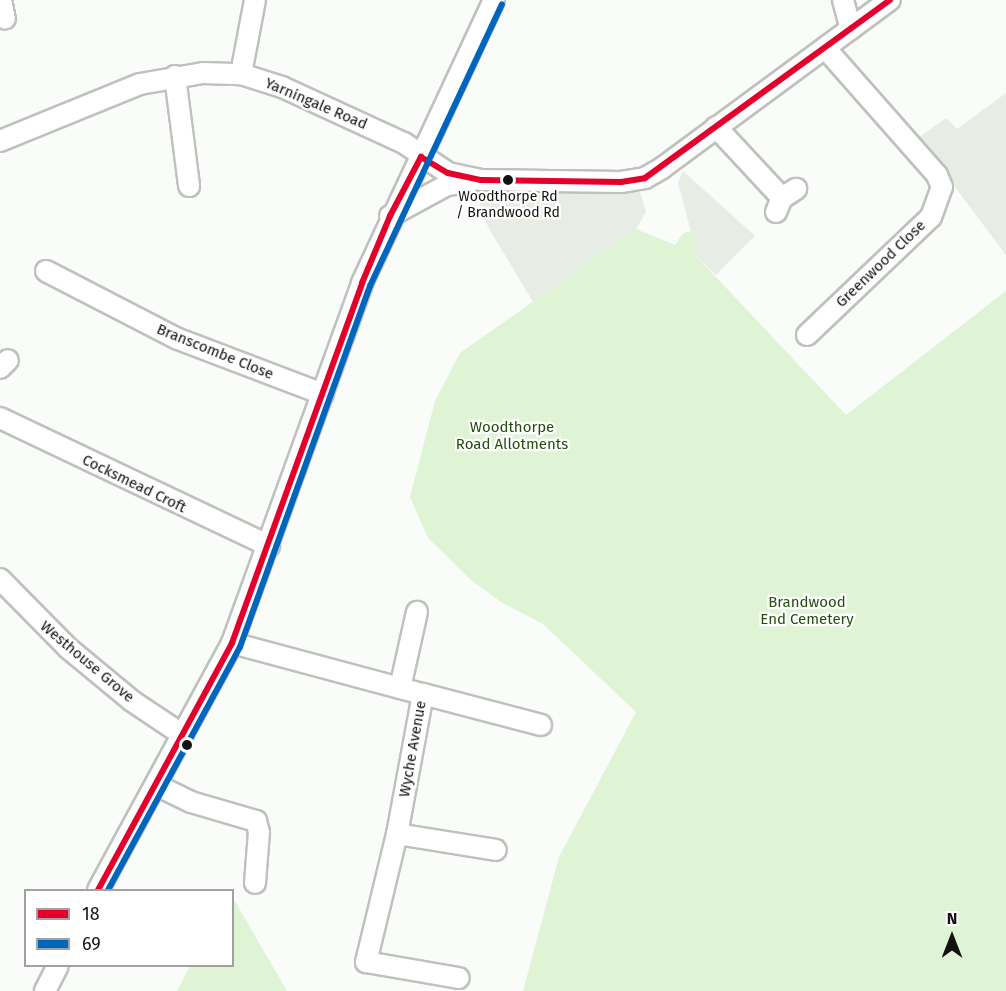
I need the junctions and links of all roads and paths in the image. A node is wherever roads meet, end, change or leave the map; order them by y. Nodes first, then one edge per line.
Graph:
1 (255, 0) edge
2 (494, 0) edge
3 (843, 0) edge
4 (890, 0) edge
5 (851, 29) junction
6 (826, 49) junction
7 (241, 74) junction
8 (175, 76) junction
9 (716, 127) junction
10 (0, 141) edge
11 (422, 157) junction
12 (481, 180) junction
13 (189, 186) dead end
14 (785, 200) dead end
15 (390, 216) junction
16 (46, 271) dead end
17 (807, 336) dead end
18 (322, 394) junction
19 (0, 418) edge
20 (269, 546) junction
21 (0, 579) edge
22 (417, 612) dead end
23 (232, 643) junction
24 (400, 688) junction
25 (423, 694) junction
26 (541, 725) dead end
27 (183, 735) junction
28 (156, 785) junction
29 (397, 834) junction
30 (496, 850) dead end
31 (256, 884) dead end
32 (99, 889) edge
33 (57, 967) edge
34 (459, 978) dead end
35 (45, 991) edge

1 - 7 street
2 - 11 street
3 - 5 street
4 - 5 street
5 - 6 street
6 - 9 street
6 - 17 street, Greenwood Close
7 - 8 street, Yarningale Road
7 - 11 street, Yarningale Road
8 - 10 street, Yarningale Road
8 - 13 street
9 - 12 street
9 - 14 street
11 - 12 street, Yarningale Road
11 - 15 street
12 - 15 street
15 - 18 street
16 - 18 street, Branscombe Close
18 - 20 street
19 - 20 street, Cocksmead Croft
20 - 23 street
21 - 27 street, Westhouse Grove
22 - 24 street
23 - 24 street, Wyche Avenue
23 - 27 street
24 - 25 street, Wyche Avenue
25 - 26 street
25 - 29 street, Wyche Avenue
27 - 28 street
28 - 31 street
28 - 32 street
29 - 30 street
29 - 34 street, Wyche Avenue
33 - 35 street

